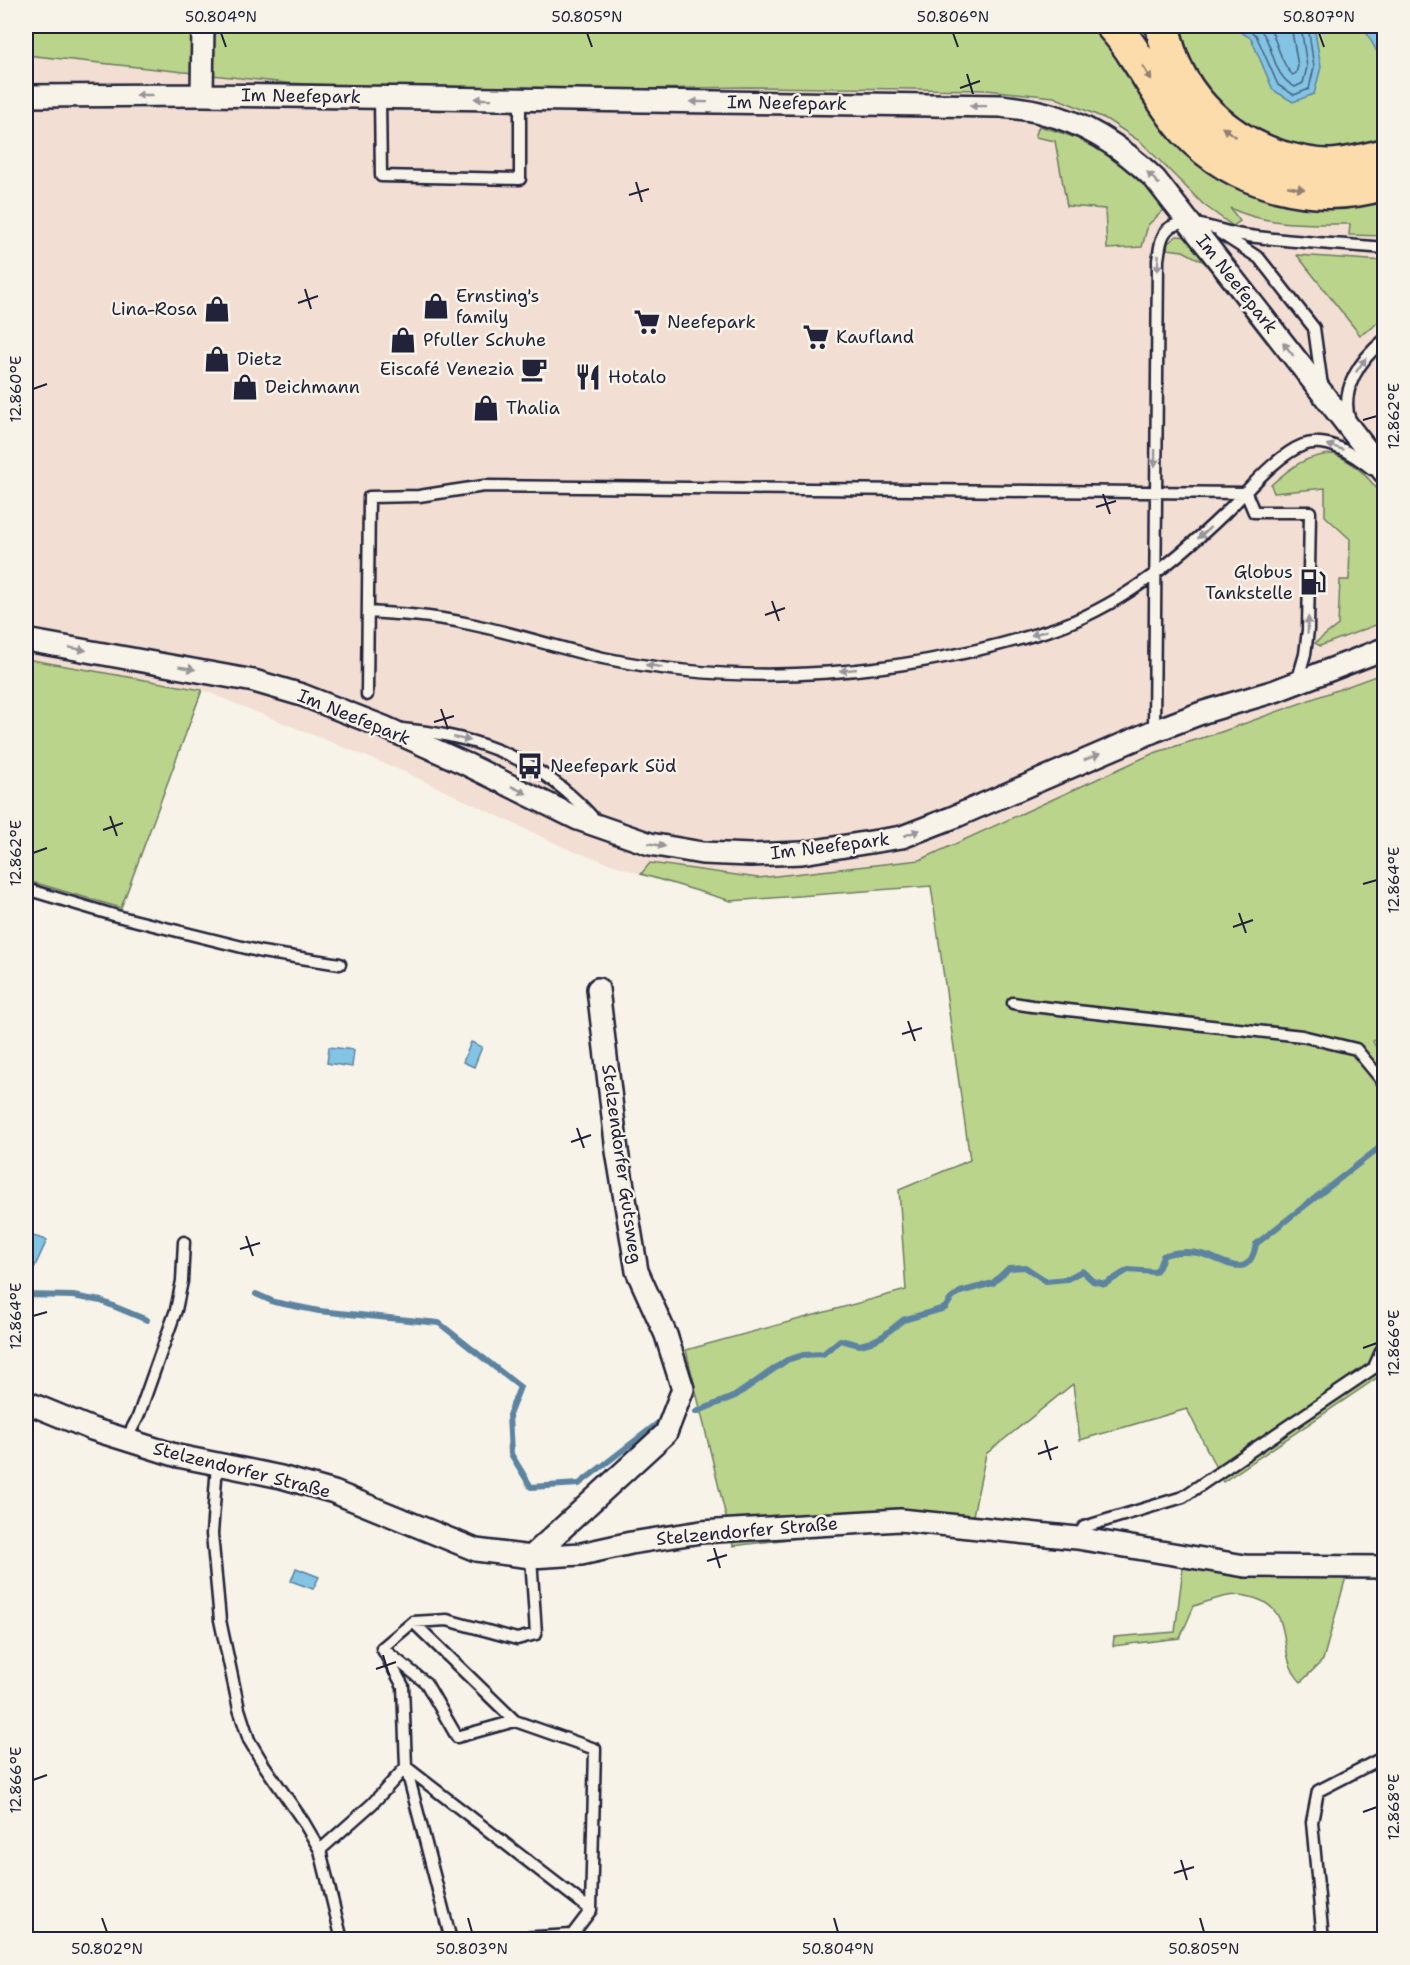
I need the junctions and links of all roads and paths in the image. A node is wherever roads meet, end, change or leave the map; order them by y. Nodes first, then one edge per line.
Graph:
1 (203, 26) edge
2 (1113, 26) edge
3 (1163, 26) edge
4 (202, 95) junction
5 (26, 96) edge
6 (380, 98) junction
7 (520, 99) junction
8 (1384, 156) edge
9 (1384, 183) edge
10 (1189, 224) junction
11 (1214, 230) junction
12 (1384, 248) edge
13 (1384, 340) edge
14 (1324, 395) junction
15 (1356, 436) junction
16 (1384, 472) edge
17 (1384, 478) edge
18 (1155, 492) junction
19 (1246, 493) junction
20 (1154, 575) junction
21 (368, 612) junction
22 (26, 640) edge
23 (1384, 649) edge
24 (1297, 682) junction
25 (367, 695) dead end
26 (1154, 731) junction
27 (26, 889) edge
28 (340, 964) dead end
29 (598, 990) dead end
30 (1012, 1003) dead end
31 (1384, 1083) edge
32 (184, 1242) dead end
33 (1384, 1345) edge
34 (1380, 1363) edge
35 (26, 1402) edge
36 (126, 1440) junction
37 (217, 1464) junction
38 (1077, 1538) junction
39 (531, 1557) junction
40 (1384, 1567) edge
41 (413, 1622) junction
42 (382, 1648) junction
43 (515, 1721) junction
44 (1384, 1757) edge
45 (406, 1767) junction
46 (320, 1850) junction
47 (591, 1910) junction
48 (342, 1940) edge
49 (450, 1940) edge
50 (484, 1940) edge
51 (1323, 1940) edge

1 - 4 street
2 -> 9 highway
8 -> 3 highway
4 -> 5 street, Im Neefepark
4 - 6 street, Im Neefepark
7 -> 6 street, Im Neefepark
6 - 7 lane
10 -> 7 street, Im Neefepark
10 - 11 lane
14 -> 10 street, Im Neefepark
10 -> 18 lane
11 - 12 lane
11 - 14 lane
15 -> 13 lane
14 - 15 street, Im Neefepark
15 - 16 street, Im Neefepark
17 -> 19 lane
18 - 19 lane
18 - 20 lane
18 - 21 lane
19 -> 20 lane
24 -> 19 lane
20 -> 21 lane
20 - 26 lane
21 - 25 lane
22 -> 26 street, Im Neefepark
23 - 24 street, Im Neefepark
24 - 26 street, Im Neefepark
27 - 28 lane
29 - 39 street, Stelzendorfer Gutsweg
30 - 31 lane
32 - 36 lane
33 - 34 lane
34 - 38 lane
35 - 36 street, Stelzendorfer Straße
36 - 37 street, Stelzendorfer Straße
37 - 39 street, Stelzendorfer Straße
37 - 46 lane
38 - 39 street, Stelzendorfer Straße
38 - 40 street, Stelzendorfer Straße
39 - 41 lane
41 - 42 lane
41 - 43 lane
42 - 43 lane
42 - 45 lane
43 - 47 lane
44 - 51 lane
45 - 46 lane
45 - 47 lane
45 - 49 lane
46 - 48 lane
47 - 50 lane

